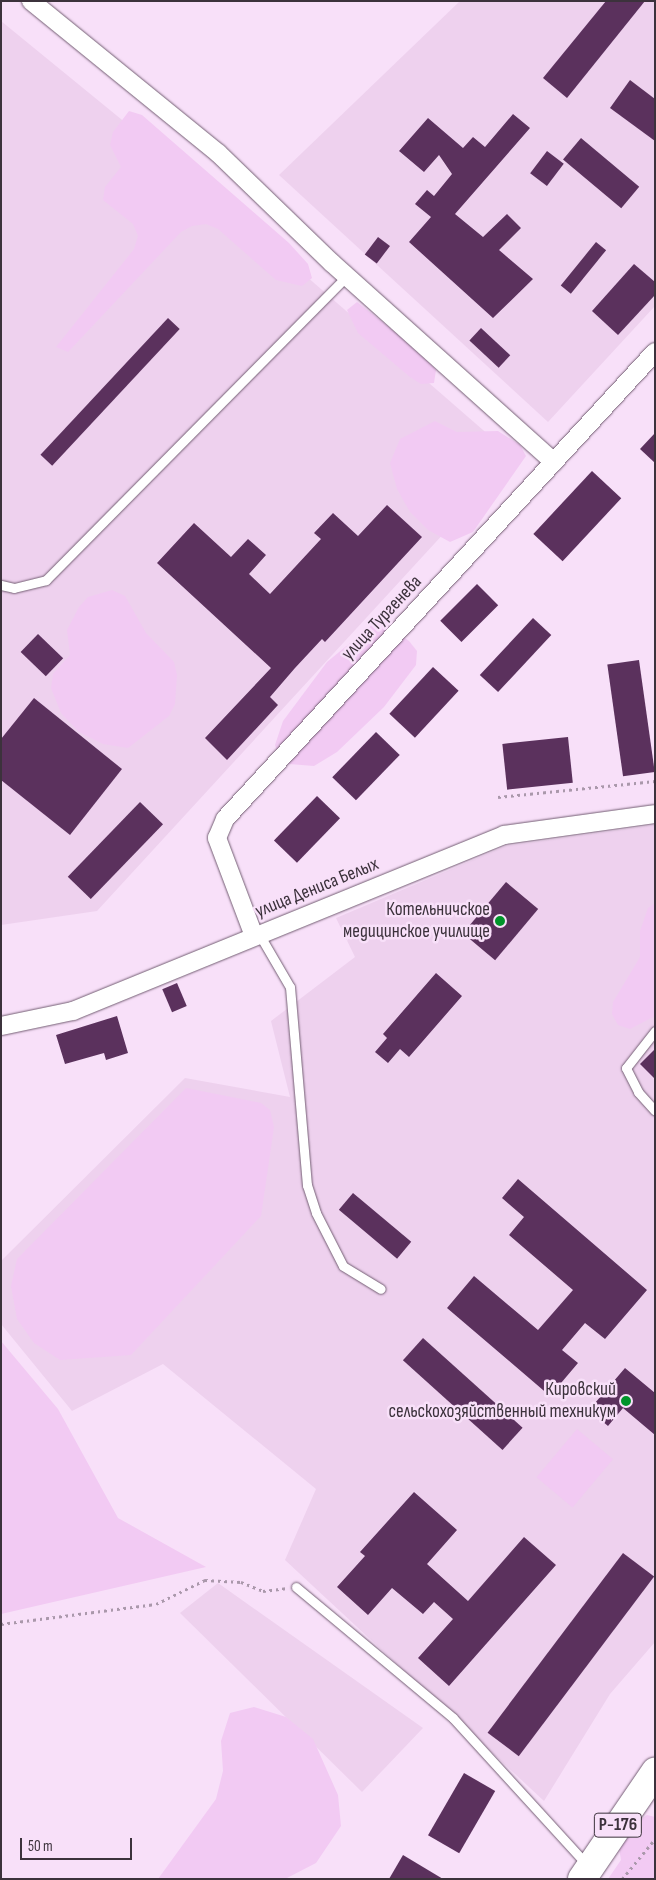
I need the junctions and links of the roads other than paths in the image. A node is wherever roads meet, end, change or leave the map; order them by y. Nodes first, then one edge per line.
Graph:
1 (31, 1) edge
2 (347, 276) junction
3 (655, 352) edge
4 (554, 462) junction
5 (1, 586) edge
6 (655, 814) edge
7 (257, 935) junction
8 (1, 1026) edge
9 (655, 1031) edge
10 (655, 1111) edge
11 (381, 1289) dead end
12 (296, 1587) road end
13 (652, 1780) edge
14 (585, 1873) edge

1 - 2 street
2 - 4 street
2 - 5 lane
3 - 4 street, улица Тургенева
4 - 7 street, улица Тургенева
6 - 7 street, улица Дениса Белых
7 - 8 street, улица Дениса Белых
7 - 11 lane
9 - 10 lane
12 - 14 lane
13 - 14 highway, Р-176

